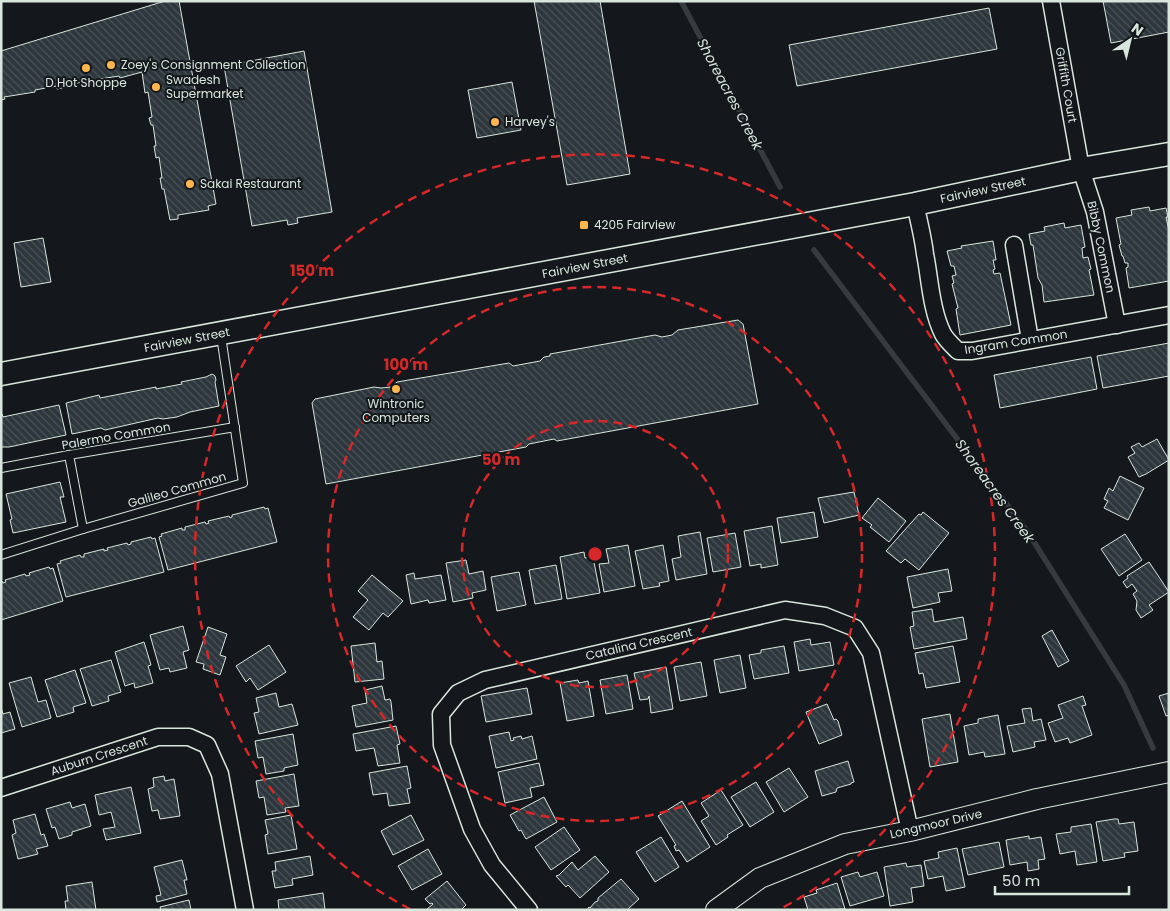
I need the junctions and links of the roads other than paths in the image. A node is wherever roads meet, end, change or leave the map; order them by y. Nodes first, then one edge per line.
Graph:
1 (1051, 1) edge
2 (1169, 154) edge
3 (1081, 169) junction
4 (916, 204) junction
5 (1014, 246) dead end
6 (1169, 315) edge
7 (1116, 325) junction
8 (221, 334) junction
9 (1030, 340) junction
10 (1, 374) edge
11 (235, 427) junction
12 (69, 455) junction
13 (1, 468) edge
14 (83, 529) junction
15 (1, 555) edge
16 (1169, 772) edge
17 (1, 788) edge
18 (910, 831) junction
19 (245, 910) edge
20 (529, 910) edge
21 (716, 910) edge

1 - 3 street, Griffith Court
2 - 3 main road, Fairview Street
3 - 4 main road, Fairview Street
3 - 7 street, Bibby Common
4 - 8 main road, Fairview Street
4 - 9 street, Ingram Common
5 - 9 street
6 - 7 street, Ingram Common
7 - 9 street, Ingram Common
8 - 10 main road, Fairview Street
8 - 11 lane, Galileo Common
11 - 12 lane, Palermo Common
11 - 14 lane, Galileo Common
12 - 13 lane, Palermo Common
12 - 14 lane
14 - 15 lane, Galileo Common
16 - 18 street, Longmoor Drive
17 - 19 street, Auburn Crescent
18 - 20 street, Catalina Crescent
18 - 21 street, Longmoor Drive

